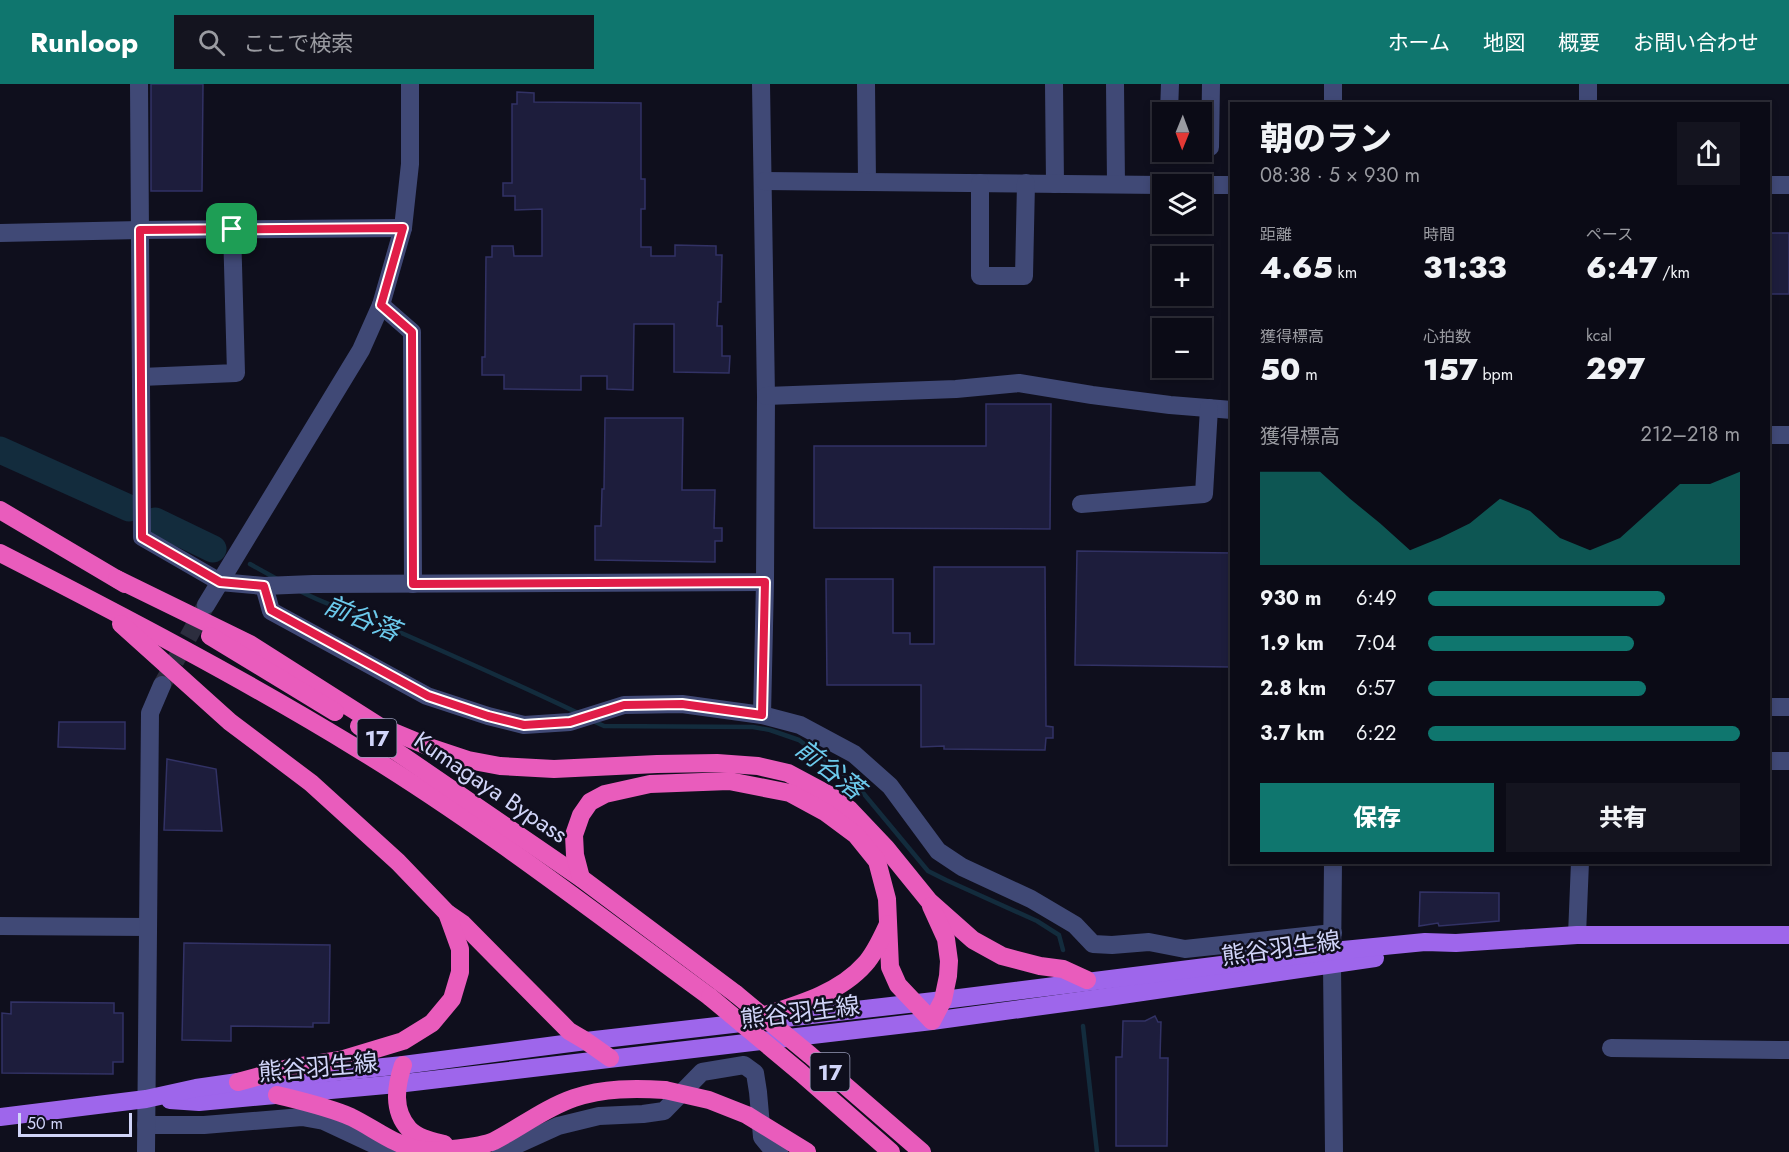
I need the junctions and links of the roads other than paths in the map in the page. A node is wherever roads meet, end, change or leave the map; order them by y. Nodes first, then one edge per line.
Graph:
1 (140, 84) edge
2 (410, 84) edge
3 (761, 84) edge
4 (866, 84) edge
5 (1054, 84) edge
6 (1115, 84) edge
7 (1170, 84) edge
8 (1211, 84) edge
9 (1333, 84) edge
10 (1588, 84) edge
11 (1169, 102) edge
12 (1211, 102) edge
13 (1333, 102) edge
14 (1588, 102) edge
15 (764, 181) junction
16 (867, 182) junction
17 (980, 183) junction
18 (1026, 183) junction
19 (1055, 184) junction
20 (1116, 184) junction
21 (1152, 185) edge
22 (1212, 185) edge
23 (1230, 185) edge
24 (1770, 185) edge
25 (1789, 185) edge
26 (403, 228) junction
27 (232, 229) junction
28 (140, 230) junction
29 (0, 233) edge
30 (381, 305) junction
31 (141, 377) junction
32 (766, 396) junction
33 (1209, 408) junction
34 (1230, 410) edge
35 (1770, 435) edge
36 (1789, 435) edge
37 (1081, 504) dead end
38 (0, 510) edge
39 (0, 553) edge
40 (117, 579) junction
41 (220, 582) junction
42 (765, 582) junction
43 (413, 584) junction
44 (264, 586) junction
45 (93, 601) junction
46 (206, 605) tunnel mouth
47 (162, 685) tunnel mouth
48 (1789, 706) edge
49 (1770, 707) edge
50 (762, 715) junction
51 (1770, 761) edge
52 (1789, 761) edge
53 (1333, 864) edge
54 (1580, 864) edge
55 (581, 878) junction
56 (929, 901) junction
57 (447, 913) junction
58 (888, 924) junction
59 (0, 926) edge
60 (148, 927) junction
61 (1577, 935) junction
62 (1789, 935) edge
63 (1332, 950) junction
64 (1087, 981) junction
65 (943, 1000) junction
66 (913, 1002) junction
67 (932, 1020) junction
68 (745, 1022) junction
69 (586, 1041) junction
70 (1611, 1048) dead end
71 (1789, 1050) edge
72 (610, 1058) junction
73 (403, 1065) junction
74 (238, 1082) junction
75 (396, 1084) junction
76 (277, 1095) junction
77 (146, 1099) junction
78 (0, 1117) edge
79 (146, 1125) junction
80 (457, 1148) junction
81 (146, 1152) edge
82 (390, 1152) edge
83 (501, 1152) edge
84 (779, 1152) edge
85 (807, 1152) edge
86 (891, 1152) edge
87 (922, 1152) edge
88 (1334, 1152) edge

1 - 28 street
2 - 26 street
3 - 15 street
4 - 16 street
5 - 19 street
6 - 20 street
7 - 11 street
8 - 12 street
9 - 13 street
10 - 14 street
15 - 16 street
15 - 32 street
16 - 17 street
17 - 18 street
17 - 18 street
18 - 19 street
19 - 20 street
20 - 21 street
22 - 23 street
24 - 25 street
26 - 27 street
26 - 30 street
27 - 28 street
27 - 31 street
28 - 29 street
28 - 31 street
30 - 41 street
30 - 43 street
31 - 41 street
32 - 33 street
32 - 42 street
33 - 34 street
33 - 37 street
35 - 36 street
38 - 40 highway, Kumagaya Bypass / 17
39 - 45 highway, Kumagaya Bypass / 17
40 - 55 highway, Kumagaya Bypass / 17
40 - 56 highway
41 - 44 street
41 - 46 street
42 - 43 street
42 - 50 street
43 - 44 street
44 - 50 street
45 - 57 highway
45 - 86 highway, Kumagaya Bypass / 17, bridge
47 - 60 street
48 - 49 street
50 - 63 street
51 - 52 street
53 - 63 street
54 - 61 street
55 - 58 highway
55 - 87 highway, Kumagaya Bypass / 17, bridge
56 - 64 highway
56 - 65 highway
57 - 69 highway
57 - 74 highway
58 - 66 highway
58 - 68 highway
59 - 60 street
60 - 77 street
61 - 62 main road, 熊谷羽生線
61 - 63 main road, 熊谷羽生線
63 - 64 main road, 熊谷羽生線
63 - 67 main road, 熊谷羽生線
63 - 88 street
64 - 65 main road, 熊谷羽生線
65 - 66 main road, 熊谷羽生線
65 - 67 highway
66 - 67 highway
66 - 68 main road, 熊谷羽生線
67 - 72 main road, 熊谷羽生線
68 - 69 main road, 熊谷羽生線
69 - 72 highway
69 - 73 main road, 熊谷羽生線
70 - 71 street
72 - 75 main road, 熊谷羽生線
73 - 74 main road, 熊谷羽生線
73 - 75 highway
74 - 77 main road, 熊谷羽生線
75 - 76 main road, 熊谷羽生線
75 - 80 highway
76 - 77 main road, 熊谷羽生線
76 - 80 highway
77 - 78 main road, 熊谷羽生線
77 - 79 street
79 - 81 street
79 - 82 street
80 - 85 highway, bridge
83 - 84 street

